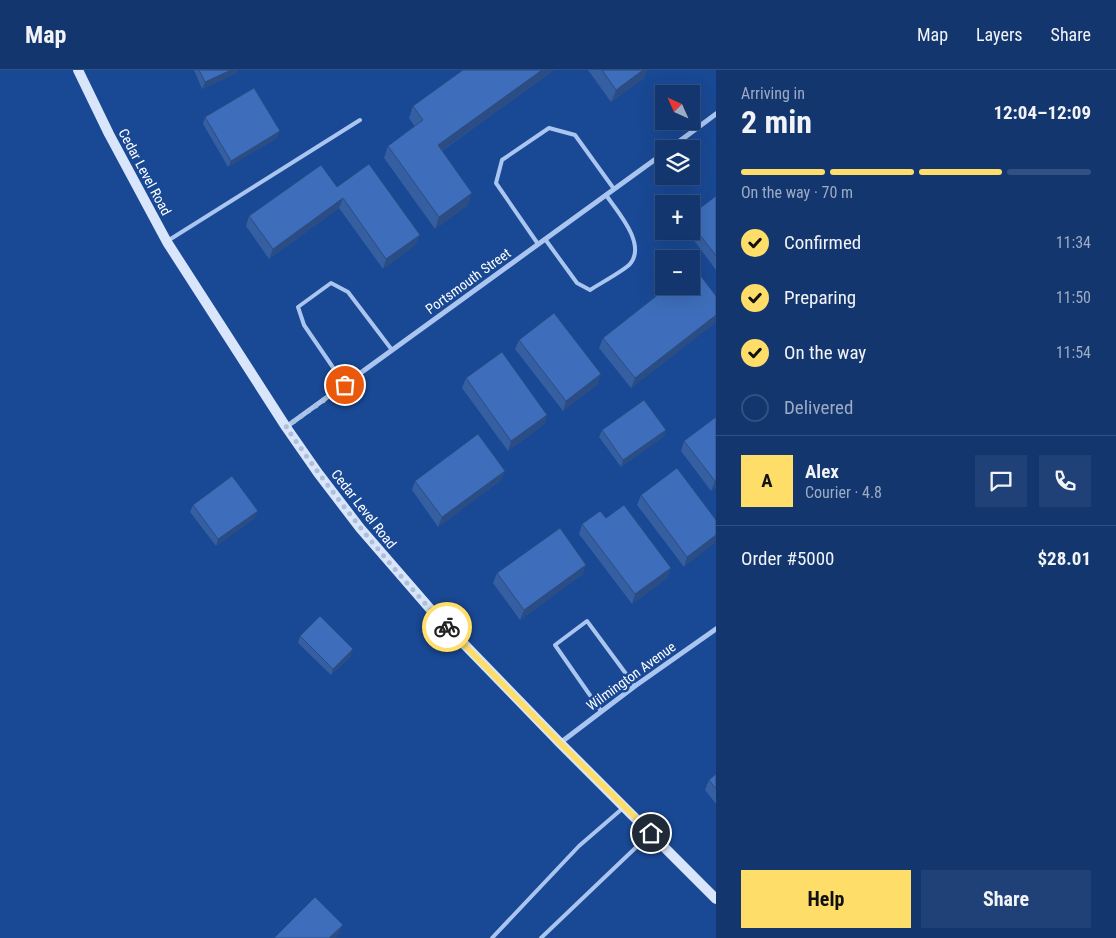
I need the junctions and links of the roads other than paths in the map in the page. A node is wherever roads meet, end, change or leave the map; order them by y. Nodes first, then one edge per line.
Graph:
1 (78, 70) edge
2 (716, 114) edge
3 (360, 120) dead end
4 (681, 140) edge
5 (655, 159) edge
6 (614, 189) junction
7 (606, 195) junction
8 (545, 239) junction
9 (167, 242) junction
10 (538, 244) junction
11 (392, 350) junction
12 (345, 385) junction
13 (286, 427) junction
14 (716, 629) edge
15 (635, 686) junction
16 (601, 711) junction
17 (560, 743) junction
18 (624, 807) junction
19 (651, 833) junction
20 (716, 899) edge
21 (492, 938) edge
22 (541, 938) edge

1 - 9 main road, Cedar Level Road
2 - 4 street
3 - 9 lane
5 - 6 street, Portsmouth Street
6 - 7 street, Portsmouth Street
6 - 10 lane
7 - 8 street, Portsmouth Street
7 - 8 lane
8 - 10 street, Portsmouth Street
9 - 13 main road, Cedar Level Road
10 - 11 street, Portsmouth Street
11 - 12 street, Portsmouth Street
11 - 12 lane
12 - 13 street, Portsmouth Street
13 - 17 main road, Cedar Level Road
14 - 15 street, Wilmington Avenue
15 - 16 street, Wilmington Avenue
15 - 16 lane
16 - 17 street, Wilmington Avenue
17 - 18 main road, Cedar Level Road
18 - 19 main road, Cedar Level Road
18 - 21 lane
19 - 20 main road, Cedar Level Road
19 - 22 lane

